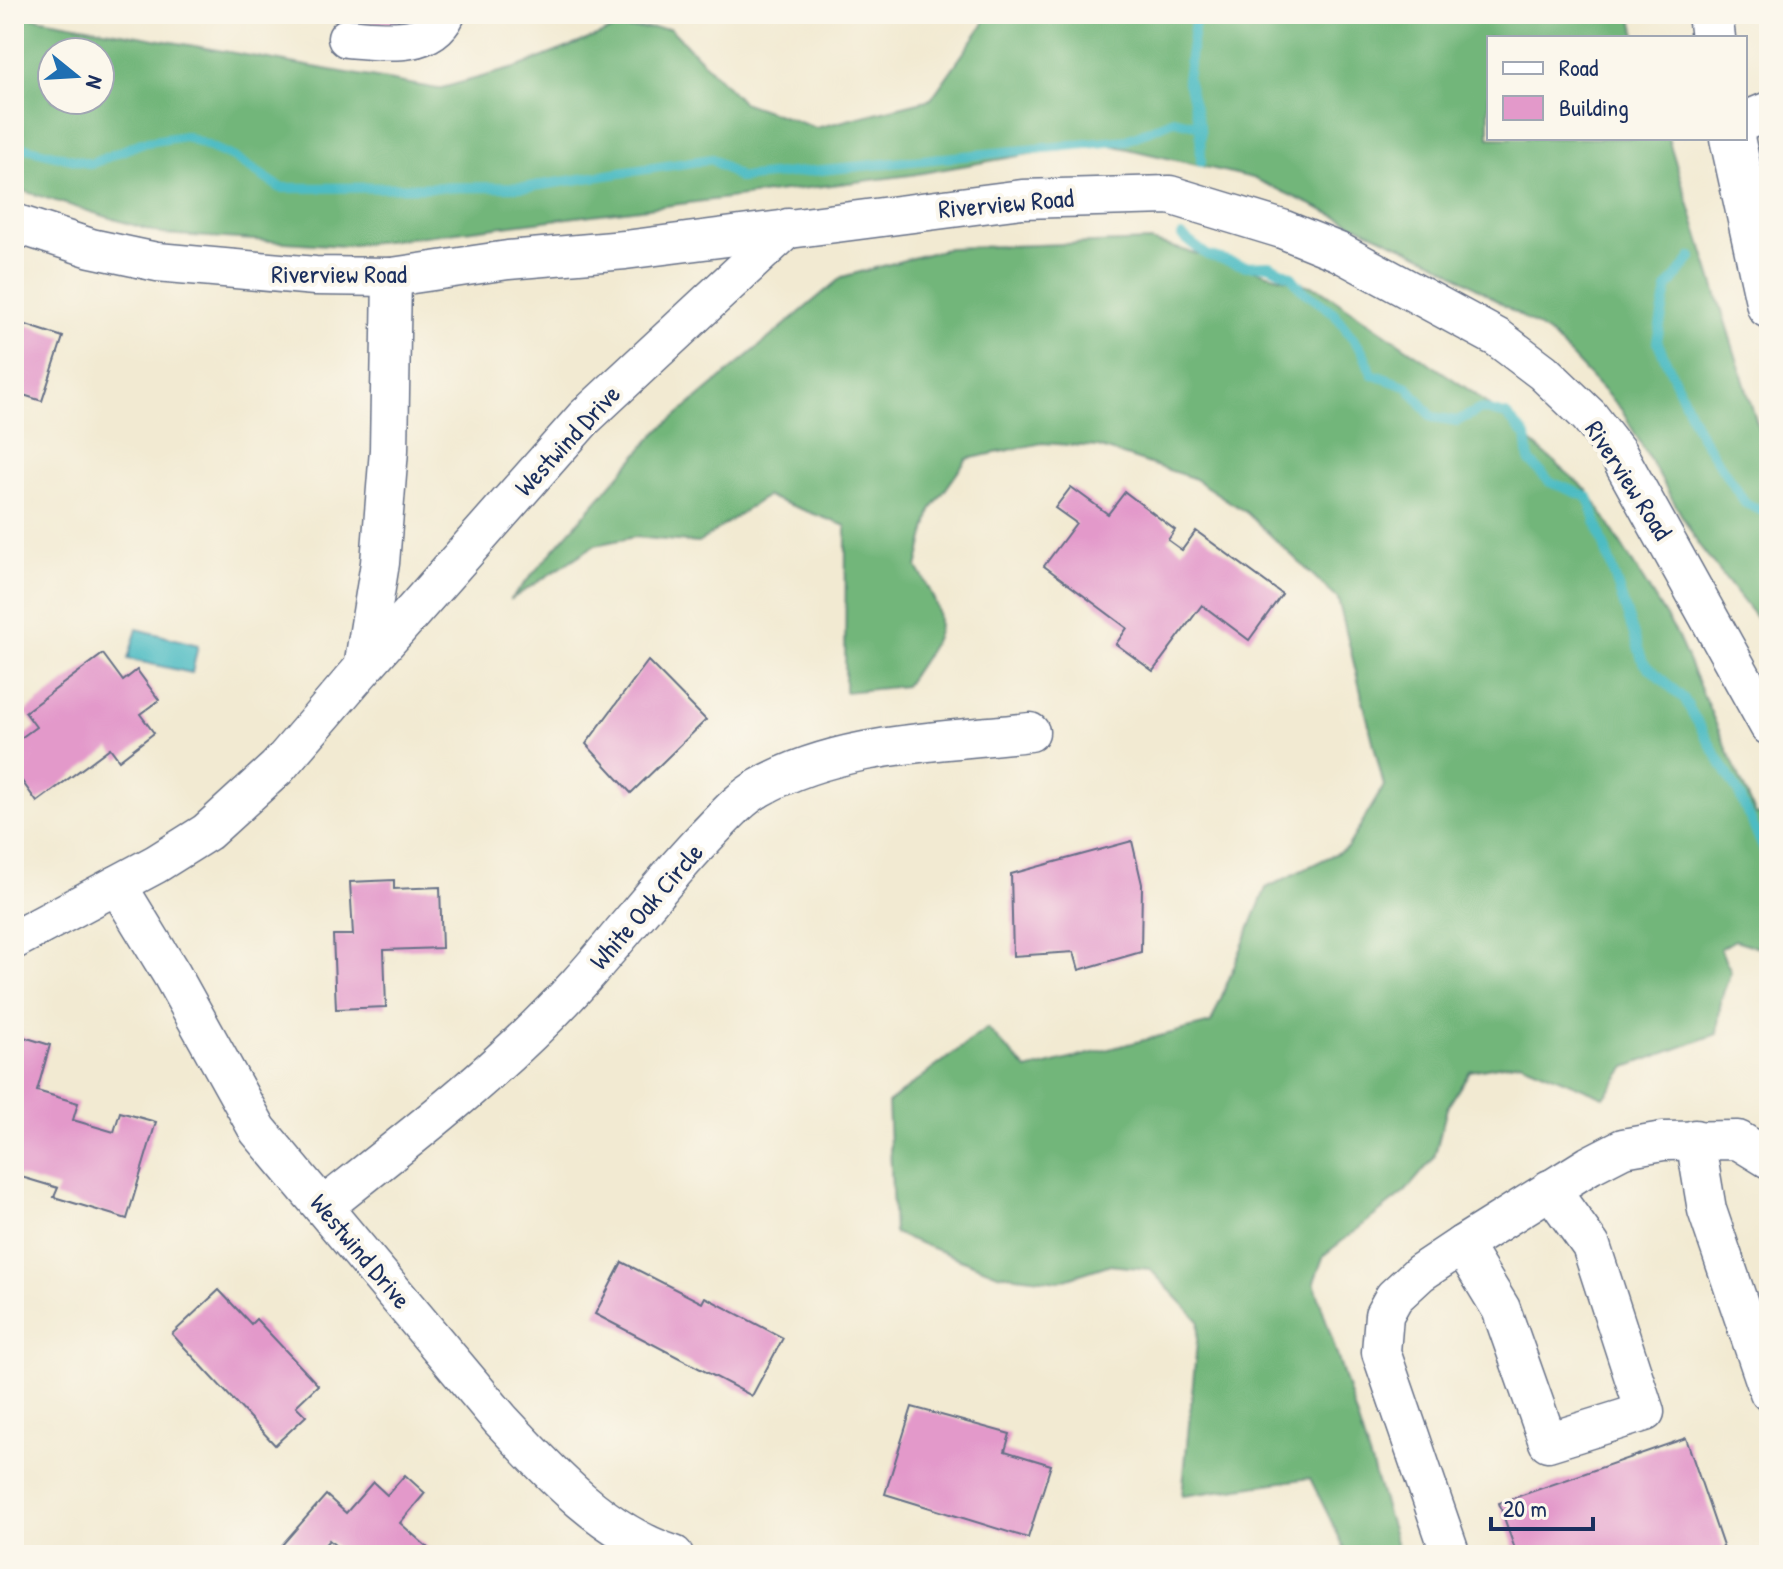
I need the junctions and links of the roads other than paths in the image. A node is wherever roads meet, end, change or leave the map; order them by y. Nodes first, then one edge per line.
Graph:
1 (446, 14) edge
2 (1710, 14) edge
3 (1713, 36) edge
4 (347, 38) dead end
5 (1769, 111) edge
6 (1747, 120) edge
7 (1732, 140) edge
8 (14, 223) edge
9 (788, 228) junction
10 (392, 277) junction
11 (1769, 306) edge
12 (363, 668) junction
13 (1769, 726) edge
14 (1030, 732) dead end
15 (117, 885) junction
16 (14, 940) edge
17 (1695, 1139) junction
18 (1769, 1159) edge
19 (1550, 1189) junction
20 (323, 1207) junction
21 (1462, 1245) junction
22 (1769, 1392) edge
23 (674, 1555) edge
24 (1451, 1555) edge

1 - 4 street
2 - 3 main road
5 - 6 street
7 - 11 main road
8 - 10 street, Riverview Road
9 - 10 street, Riverview Road
9 - 12 street, Westwind Drive
9 - 13 street, Riverview Road
10 - 12 street
12 - 15 street, Westwind Drive
14 - 20 street, White Oak Circle
15 - 16 street, Westwind Drive
15 - 20 street, Westwind Drive
17 - 18 street
17 - 19 street
17 - 22 street
19 - 21 street
19 - 21 street
20 - 23 street, Westwind Drive
21 - 24 street

